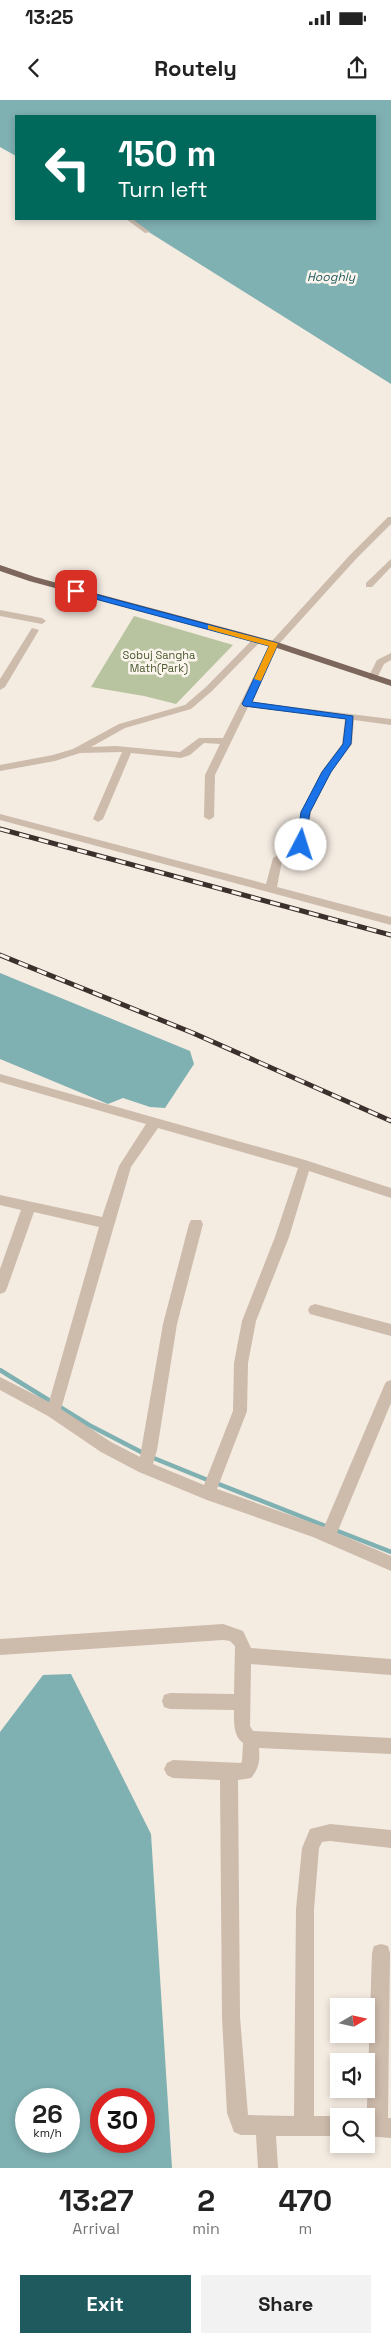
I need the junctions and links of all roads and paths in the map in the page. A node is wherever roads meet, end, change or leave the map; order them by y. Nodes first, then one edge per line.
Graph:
1 (130, 220) edge
2 (147, 232) dead end
3 (391, 519) edge
4 (391, 562) edge
5 (0, 568) edge
6 (369, 584) dead end
7 (0, 613) edge
8 (42, 621) dead end
9 (35, 630) dead end
10 (257, 640) junction
11 (274, 644) junction
12 (391, 656) edge
13 (373, 678) junction
14 (391, 683) edge
15 (0, 687) edge
16 (247, 704) junction
17 (350, 717) junction
18 (391, 722) edge
19 (226, 741) junction
20 (128, 750) junction
21 (76, 751) junction
22 (0, 768) edge
23 (0, 816) edge
24 (209, 817) dead end
25 (98, 819) dead end
26 (271, 888) junction
27 (391, 921) edge
28 (0, 1078) edge
29 (154, 1123) junction
30 (305, 1165) junction
31 (391, 1193) edge
32 (0, 1200) edge
33 (29, 1206) junction
34 (107, 1223) junction
35 (196, 1224) dead end
36 (0, 1288) edge
37 (315, 1310) dead end
38 (391, 1330) edge
39 (0, 1384) edge
40 (391, 1387) edge
41 (55, 1404) junction
42 (147, 1459) junction
43 (211, 1485) junction
44 (331, 1531) junction
45 (391, 1564) edge
46 (0, 1647) edge
47 (243, 1655) junction
48 (391, 1667) edge
49 (170, 1701) dead end
50 (242, 1702) junction
51 (251, 1739) junction
52 (391, 1746) edge
53 (173, 1769) dead end
54 (230, 1773) junction
55 (391, 1839) edge
56 (381, 1953) dead end
57 (265, 2126) junction
58 (304, 2126) junction
59 (330, 2126) edge
60 (378, 2127) edge
61 (268, 2168) edge

1 - 2 street
3 - 11 street
4 - 6 street
5 - 10 main road
7 - 8 street
9 - 15 street
10 - 11 main road
10 - 21 street
11 - 13 main road
11 - 16 street
12 - 13 street
13 - 14 main road
16 - 17 street
16 - 19 street
17 - 18 street
17 - 26 street
19 - 20 street
19 - 24 street
20 - 21 street
20 - 25 street
21 - 22 street
23 - 26 street
26 - 27 street
28 - 29 street
29 - 30 street
29 - 34 street
30 - 31 street
30 - 43 street
32 - 33 street
33 - 34 street
33 - 36 street
34 - 41 street
35 - 42 street
37 - 38 street
39 - 41 street
40 - 44 street
41 - 42 street
42 - 43 street
43 - 44 street
44 - 45 street
46 - 47 street
47 - 48 street
47 - 50 street
49 - 50 street
50 - 51 street
51 - 52 street
51 - 54 street
53 - 54 street
54 - 57 street
55 - 58 street
56 - 60 street
57 - 58 street
57 - 61 street
58 - 59 street

